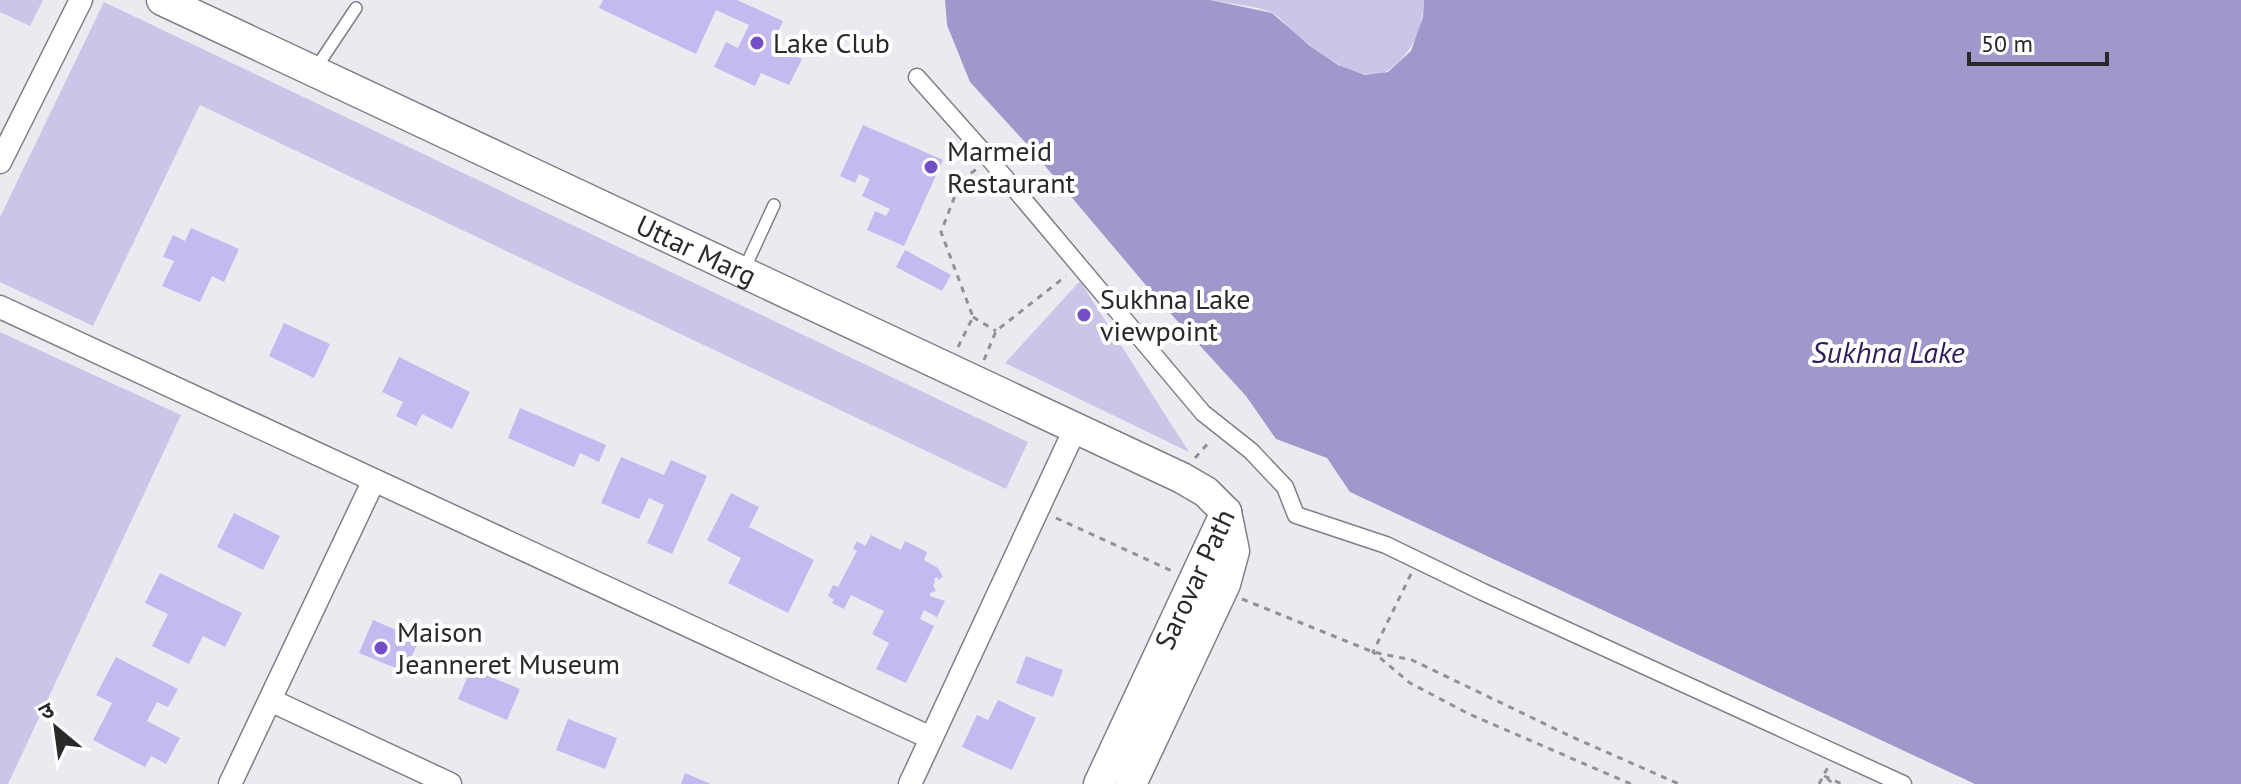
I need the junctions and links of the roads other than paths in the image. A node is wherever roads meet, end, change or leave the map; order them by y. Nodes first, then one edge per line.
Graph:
1 (81, 0) edge
2 (162, 0) edge
3 (356, 8) dead end
4 (314, 72) junction
5 (917, 77) dead end
6 (0, 162) edge
7 (774, 205) dead end
8 (742, 273) junction
9 (0, 307) edge
10 (1075, 429) junction
11 (374, 480) junction
12 (1226, 512) junction
13 (270, 700) junction
14 (931, 738) junction
15 (230, 784) edge
16 (450, 784) edge
17 (910, 784) edge
18 (1099, 784) edge
19 (1131, 784) edge
20 (1903, 784) edge

1 - 6 street
2 - 4 main road, Uttar Marg
3 - 4 lane
4 - 8 main road, Uttar Marg
5 - 20 street
7 - 8 lane
8 - 10 main road, Uttar Marg
9 - 11 street
10 - 12 main road, Uttar Marg
10 - 14 street
11 - 13 street
11 - 14 street
12 - 18 main road, Sarovar Path
12 - 19 main road, Sarovar Path
13 - 15 street
13 - 16 street
14 - 17 street

